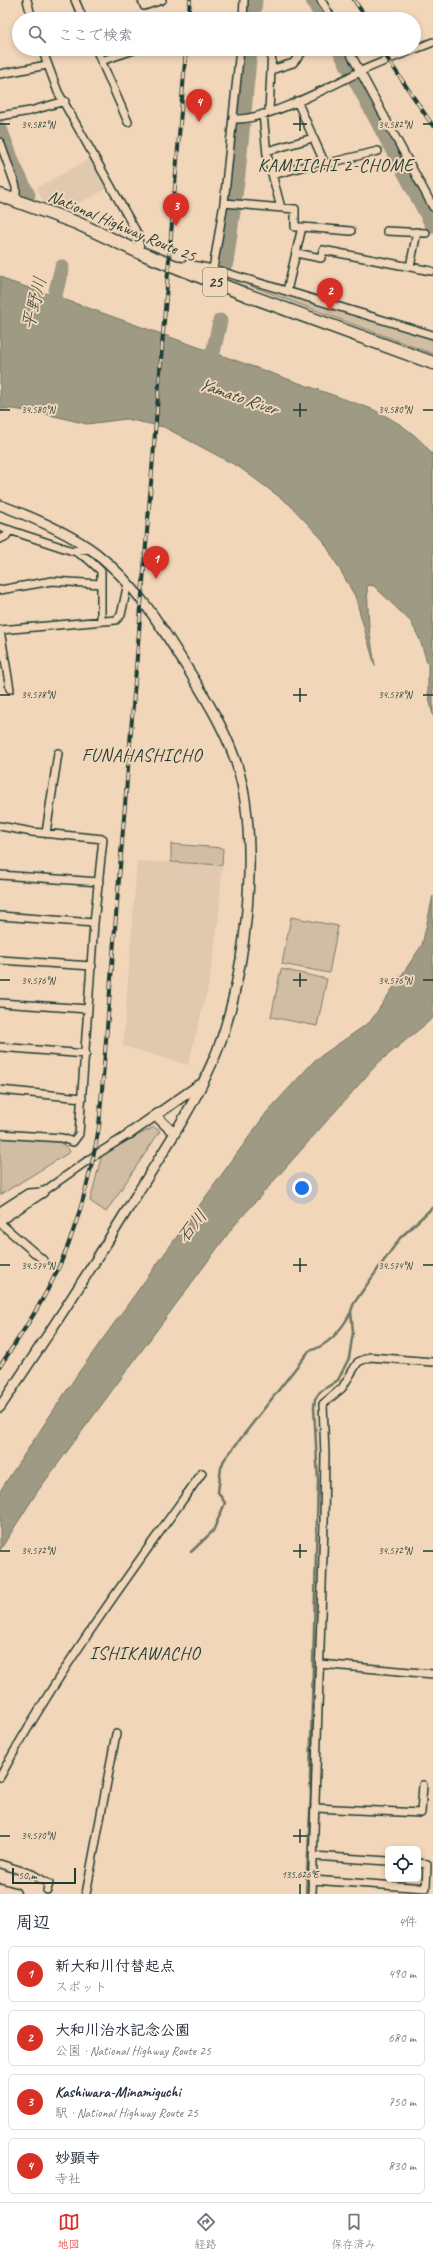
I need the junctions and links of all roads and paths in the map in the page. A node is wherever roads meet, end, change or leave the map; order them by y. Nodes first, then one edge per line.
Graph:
1 (27, 0) edge
2 (75, 0) edge
3 (142, 0) edge
4 (162, 0) edge
5 (244, 0) edge
6 (321, 0) edge
7 (30, 12) edge
8 (80, 12) edge
9 (243, 12) edge
10 (328, 12) edge
11 (433, 42) edge
12 (421, 47) edge
13 (44, 56) edge
14 (99, 56) edge
15 (116, 56) edge
16 (239, 56) edge
17 (272, 56) edge
18 (299, 56) edge
19 (351, 56) edge
20 (398, 56) edge
21 (101, 61) junction
22 (47, 65) junction
23 (271, 70) junction
24 (359, 72) junction
25 (0, 74) edge
26 (65, 101) junction
27 (297, 101) junction
28 (266, 113) junction
29 (0, 116) edge
30 (234, 119) junction
31 (128, 122) dead end
32 (313, 138) junction
33 (0, 142) edge
34 (267, 151) junction
35 (378, 151) dead end
36 (323, 161) junction
37 (273, 174) junction
38 (0, 195) edge
39 (16, 201) junction
40 (225, 203) junction
41 (433, 207) edge
42 (281, 208) junction
43 (302, 227) junction
44 (351, 231) dead end
45 (387, 231) dead end
46 (417, 232) junction
47 (426, 233) dead end
48 (141, 253) junction
49 (296, 253) junction
50 (410, 267) junction
51 (180, 268) junction
52 (213, 269) junction
53 (432, 271) dead end
54 (287, 291) junction
55 (433, 335) edge
56 (433, 363) edge
57 (0, 505) edge
58 (0, 527) edge
59 (10, 530) junction
60 (0, 539) edge
61 (89, 548) junction
62 (73, 551) junction
63 (128, 583) junction
64 (101, 584) junction
65 (0, 590) edge
66 (101, 621) junction
67 (0, 630) edge
68 (10, 689) dead end
69 (58, 753) dead end
70 (0, 826) edge
71 (46, 833) junction
72 (0, 875) edge
73 (99, 882) junction
74 (0, 916) edge
75 (94, 923) junction
76 (0, 960) edge
77 (92, 966) junction
78 (0, 1003) edge
79 (88, 1009) junction
80 (0, 1047) edge
81 (86, 1054) junction
82 (202, 1082) junction
83 (0, 1090) edge
84 (82, 1098) junction
85 (156, 1116) junction
86 (174, 1133) junction
87 (0, 1134) edge
88 (130, 1134) joint
89 (43, 1192) junction
90 (0, 1211) edge
91 (0, 1220) edge
92 (0, 1223) edge
93 (44, 1260) dead end
94 (433, 1362) edge
95 (0, 1407) edge
96 (202, 1473) dead end
97 (320, 1664) junction
98 (433, 1674) edge
99 (116, 1734) dead end
100 (0, 1777) edge
101 (423, 1785) dead end
102 (315, 1808) junction
103 (313, 1856) junction
104 (385, 1861) edge
105 (0, 1864) edge
106 (421, 1864) edge
107 (312, 1880) junction
108 (0, 1890) edge
109 (47, 1890) dead end
110 (14, 1894) edge
111 (86, 1894) edge
112 (312, 1894) edge

1 - 7 street
2 - 8 street
3 - 4 street
5 - 9 street
6 - 10 street
11 - 12 street
13 - 22 street
14 - 21 street
15 - 21 street
16 - 30 street
17 - 23 street
18 - 23 street
19 - 24 street
20 - 24 street
21 - 31 street
22 - 25 street
22 - 26 street
23 - 28 street
24 - 27 street
24 - 41 street
26 - 29 street
26 - 48 street
27 - 28 street
27 - 32 street
28 - 30 street
28 - 34 street
30 - 40 street
32 - 34 street
32 - 36 street
33 - 39 street
34 - 37 street
35 - 36 street
36 - 37 street
37 - 42 street
38 - 39 main road, National Highway Route 25 / 25
39 - 48 main road, National Highway Route 25 / 25
40 - 42 street
40 - 52 street
42 - 43 street
43 - 44 street
43 - 49 street
45 - 46 street
46 - 47 street
46 - 50 street
48 - 51 main road, National Highway Route 25 / 25
49 - 50 street
49 - 54 street
50 - 53 street
51 - 52 street
51 - 56 main road, National Highway Route 25 / 25
52 - 54 street
54 - 55 street
57 - 61 street
58 - 59 street
59 - 60 street
59 - 62 street
61 - 62 street
61 - 63 street
62 - 64 street
63 - 66 street
63 - 82 street
64 - 65 street
64 - 66 street
66 - 67 street
67 - 68 street
69 - 71 street
70 - 71 street
71 - 73 street
72 - 73 street
73 - 75 street
74 - 75 street
75 - 77 street
76 - 77 street
77 - 79 street
78 - 79 street
79 - 81 street
80 - 81 street
81 - 84 street
82 - 85 street
82 - 86 street
83 - 84 street
84 - 87 street
85 - 86 street
85 - 88 street
86 - 95 street
88 - 89 street
89 - 90 street
89 - 91 street
92 - 93 street
94 - 97 street
96 - 100 street
97 - 98 street
97 - 102 street
99 - 111 street
101 - 102 street
102 - 103 street
103 - 104 street
103 - 107 street
105 - 109 street
106 - 107 street
107 - 112 street
108 - 110 main road

